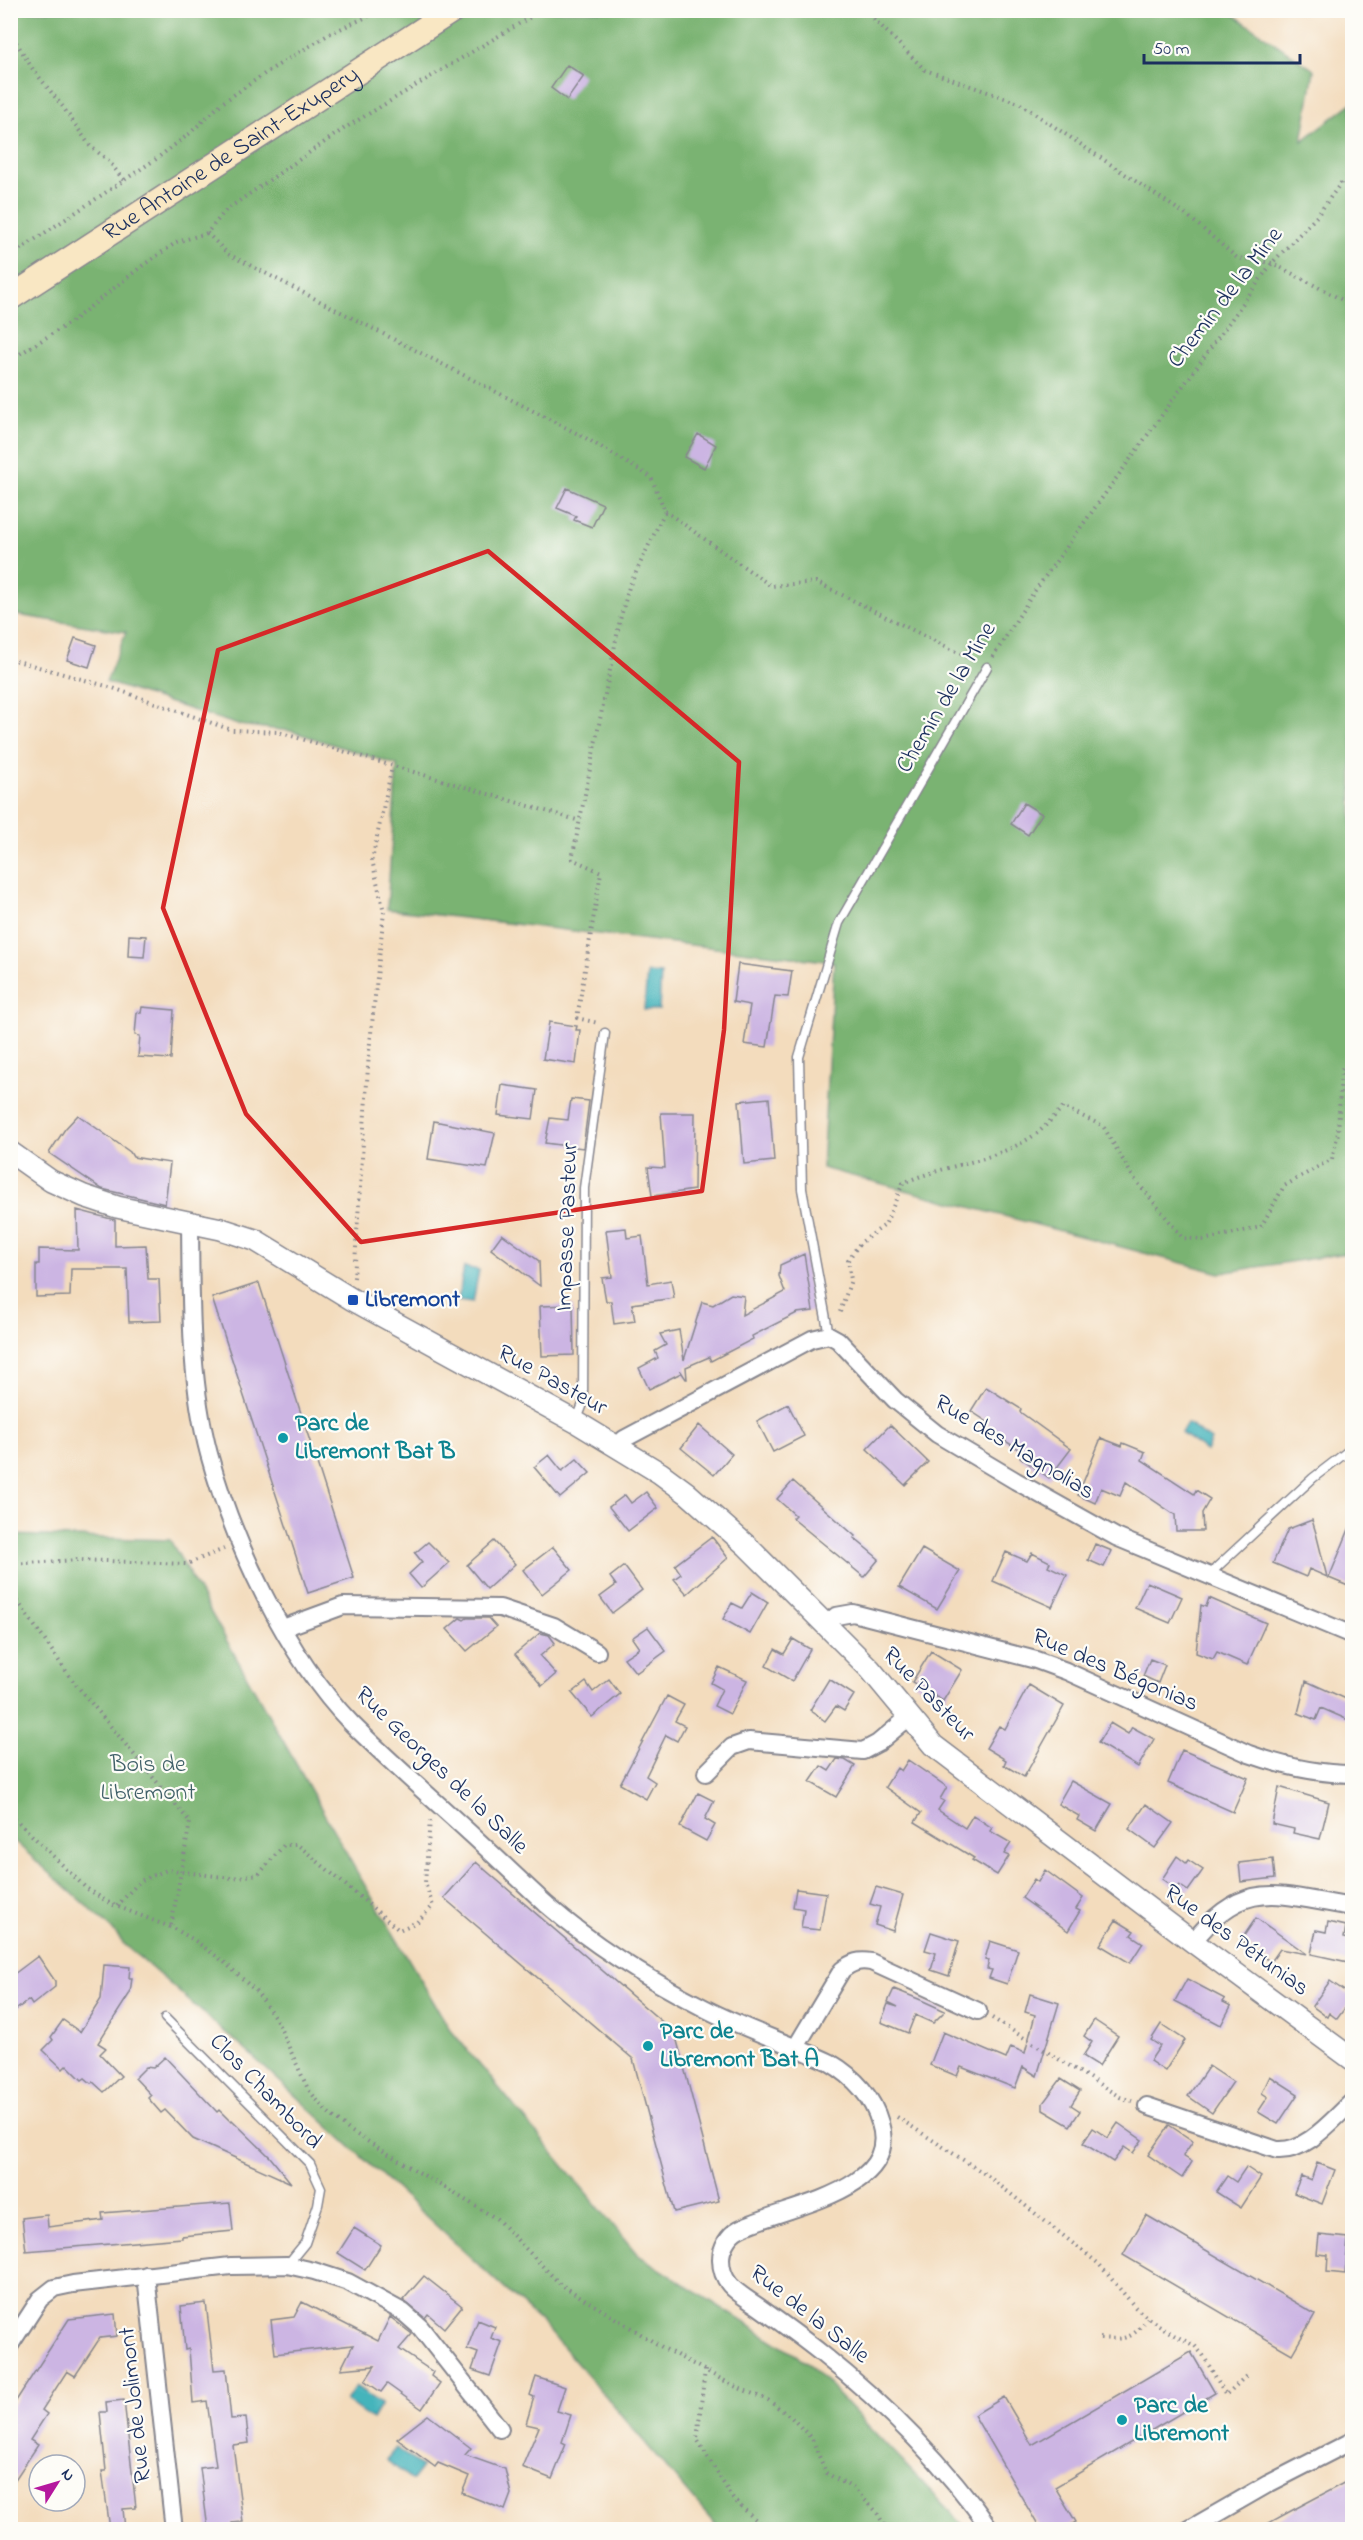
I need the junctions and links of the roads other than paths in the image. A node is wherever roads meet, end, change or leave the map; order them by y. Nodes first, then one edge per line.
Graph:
1 (453, 10) edge
2 (10, 298) edge
3 (987, 667) road end
4 (605, 1033) road end
5 (10, 1152) edge
6 (190, 1222) junction
7 (829, 1335) junction
8 (576, 1422) junction
9 (618, 1448) junction
10 (1353, 1448) edge
11 (1212, 1578) junction
12 (825, 1625) junction
13 (283, 1628) junction
14 (1353, 1635) edge
15 (597, 1652) dead end
16 (909, 1717) junction
17 (706, 1773) dead end
18 (1353, 1774) edge
19 (1090, 1865) joint
20 (1353, 1907) edge
21 (1193, 1942) junction
22 (978, 2011) road end
23 (165, 2018) dead end
24 (796, 2047) junction
25 (1353, 2059) edge
26 (829, 2062) joint
27 (1353, 2102) edge
28 (1147, 2106) road end
29 (287, 2265) junction
30 (146, 2275) junction
31 (10, 2345) edge
32 (500, 2429) dead end
33 (1353, 2441) edge
34 (174, 2529) edge
35 (991, 2529) edge
36 (1188, 2529) edge

1 - 2 main road, Rue Antoine de Saint-Exupery
3 - 7 lane, Chemin de la Mine
4 - 8 lane, Impasse Pasteur
5 - 6 street, Rue Pasteur
6 - 8 street, Rue Pasteur
6 - 13 street, Rue Georges de la Salle
7 - 9 street
7 - 11 street, Rue des Magnolias
8 - 9 street, Rue Pasteur
9 - 12 street, Rue Pasteur
10 - 11 lane
11 - 14 street, Rue des Magnolias
12 - 16 street, Rue Pasteur
12 - 18 street, Rue des Bégonias
13 - 15 street
13 - 24 street, Rue Georges de la Salle
16 - 17 street
16 - 19 street, Rue Pasteur
19 - 21 street, Rue des Pétunias
20 - 21 street
21 - 25 street, Rue des Pétunias
22 - 24 street
23 - 29 lane, Clos Chambord
24 - 26 street, Rue Georges de la Salle
26 - 35 street, Rue de la Salle
27 - 28 street
29 - 30 street
29 - 32 street
30 - 31 street
30 - 34 street, Rue de Jolimont
33 - 36 street

